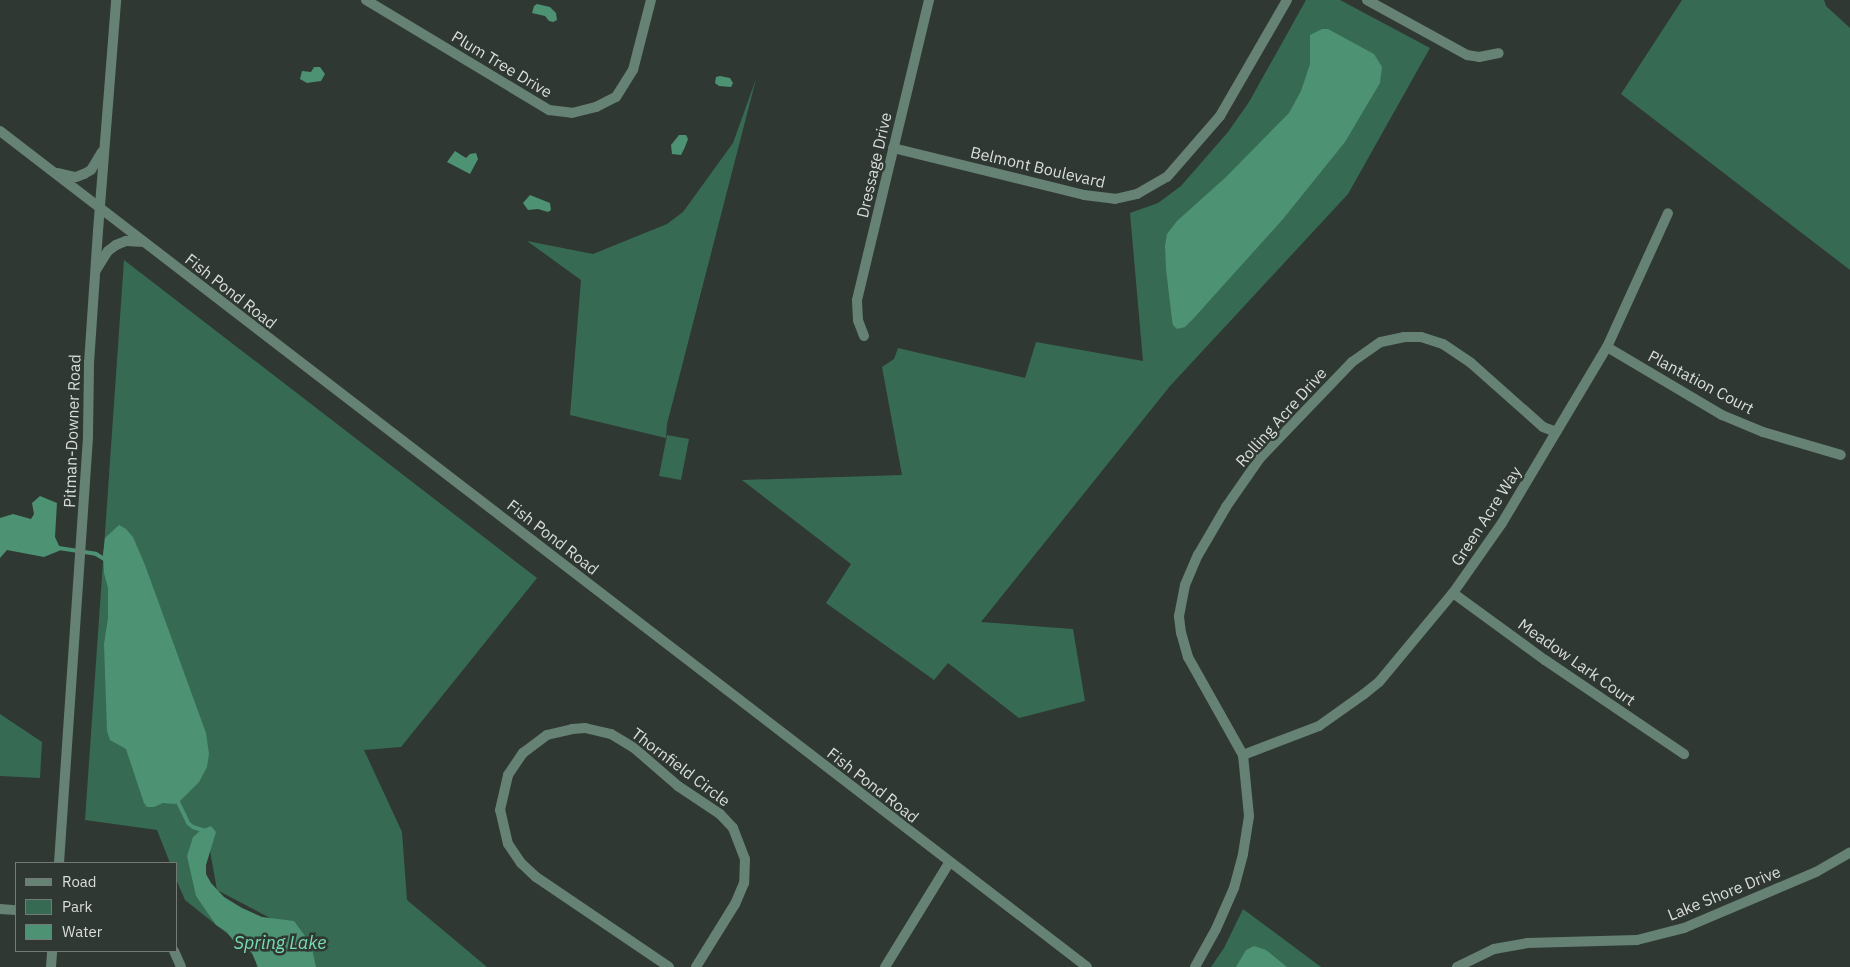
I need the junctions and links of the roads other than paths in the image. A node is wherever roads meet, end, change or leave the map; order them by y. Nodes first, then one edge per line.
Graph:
1 (116, 0) edge
2 (366, 0) edge
3 (651, 0) edge
4 (929, 0) edge
5 (1288, 0) edge
6 (1367, 0) edge
7 (1499, 53) dead end
8 (0, 131) edge
9 (104, 148) junction
10 (893, 148) junction
11 (50, 170) junction
12 (99, 207) junction
13 (1668, 213) dead end
14 (145, 242) junction
15 (95, 271) junction
16 (864, 336) dead end
17 (1607, 347) junction
18 (1556, 432) junction
19 (1841, 455) dead end
20 (1453, 593) junction
21 (1684, 754) dead end
22 (1243, 756) junction
23 (1850, 852) edge
24 (59, 862) edge
25 (949, 863) junction
26 (0, 909) edge
27 (15, 910) edge
28 (52, 952) edge
29 (174, 952) edge
30 (51, 967) edge
31 (181, 967) edge
32 (669, 967) edge
33 (696, 967) edge
34 (885, 967) edge
35 (1087, 967) edge
36 (1195, 967) edge
37 (1457, 967) edge

1 - 9 street, Pitman-Downer Road
2 - 3 street, Plum Tree Drive
4 - 10 street, Dressage Drive
5 - 10 street, Belmont Boulevard
6 - 7 street
8 - 11 street, Fish Pond Road
9 - 11 street
9 - 12 street, Pitman-Downer Road
10 - 16 street, Dressage Drive
11 - 12 street, Fish Pond Road
12 - 14 street, Fish Pond Road
12 - 15 street, Pitman-Downer Road
13 - 17 street, Green Acre Way
14 - 15 street
14 - 25 street, Fish Pond Road
15 - 24 street, Pitman-Downer Road
17 - 18 street, Green Acre Way
17 - 19 street, Plantation Court
18 - 20 street, Green Acre Way
18 - 22 street, Rolling Acre Drive
20 - 21 street, Meadow Lark Court
20 - 22 street, Green Acre Way
22 - 36 street, Rolling Acre Drive
23 - 37 street, Lake Shore Drive
25 - 34 street
25 - 35 street, Fish Pond Road
26 - 27 street
28 - 30 street
29 - 31 street
32 - 33 street, Thornfield Circle

